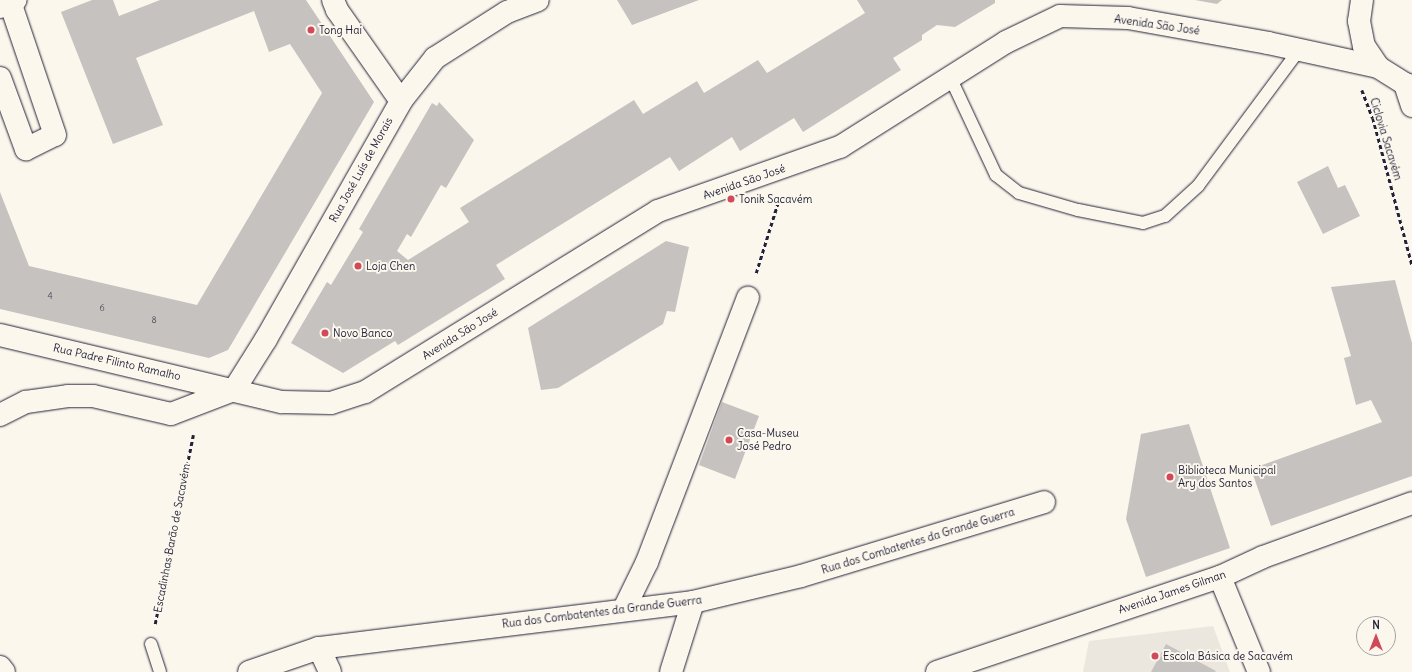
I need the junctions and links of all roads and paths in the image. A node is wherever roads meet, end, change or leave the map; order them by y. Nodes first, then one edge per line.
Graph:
1 (333, 0) edge
2 (538, 0) edge
3 (1362, 0) edge
4 (9, 3) edge
5 (1299, 50) junction
6 (1378, 68) junction
7 (0, 78) edge
8 (951, 79) junction
9 (1360, 85) dead end
10 (1408, 85) edge
11 (400, 101) junction
12 (1412, 106) edge
13 (774, 172) junction
14 (1412, 265) edge
15 (748, 298) joint
16 (0, 334) edge
17 (234, 390) junction
18 (200, 403) junction
19 (0, 415) edge
20 (1044, 502) dead end
21 (1410, 506) edge
22 (1220, 577) junction
23 (694, 602) junction
24 (624, 609) junction
25 (151, 644) joint
26 (319, 648) junction
27 (0, 667) edge
28 (4, 672) edge
29 (160, 672) edge
30 (249, 672) edge
31 (330, 672) edge
32 (671, 672) edge
33 (937, 672) edge
34 (1259, 672) edge

1 - 11 street
2 - 11 street, Rua José Luís de Morais
3 - 6 street
4 - 7 street
5 - 6 street, Avenida São José
5 - 8 street, Avenida São José
5 - 8 lane
6 - 10 street
8 - 13 street, Avenida São José
9 - 14 path, Ciclovia Sacavém
10 - 12 street
11 - 17 street, Rua José Luís de Morais
13 - 15 path
13 - 17 street, Avenida São José
15 - 24 street
16 - 17 street, Rua Padre Filinto Ramalho
17 - 18 street
18 - 19 street
18 - 25 path, Escadinhas Barão de Sacavém
20 - 23 street, Rua dos Combatentes da Grande Guerra
21 - 22 street, Avenida James Gilman
22 - 33 street, Avenida James Gilman
22 - 34 street
23 - 24 street, Rua dos Combatentes da Grande Guerra
23 - 32 street
24 - 26 street, Rua dos Combatentes da Grande Guerra
25 - 29 lane
26 - 30 street, Rua dos Combatentes da Grande Guerra
26 - 31 street
27 - 28 street

